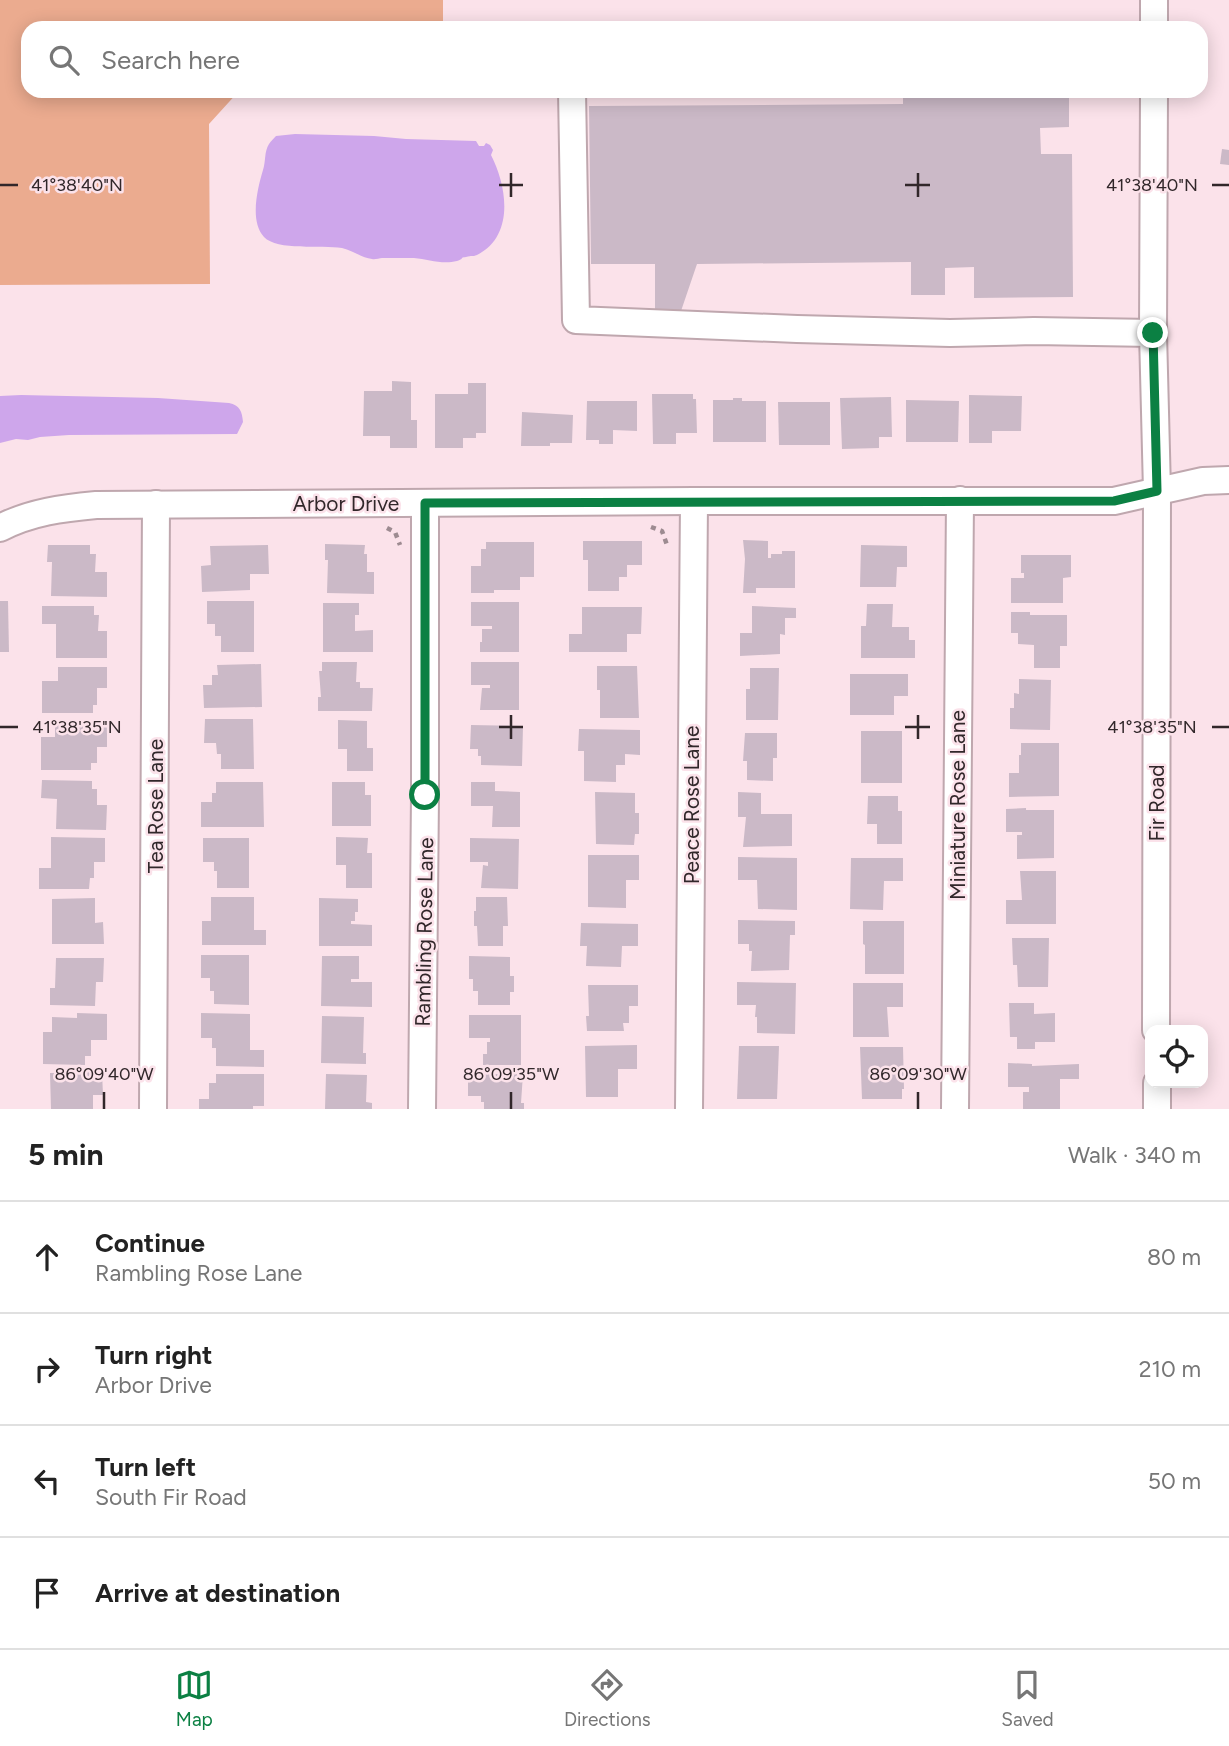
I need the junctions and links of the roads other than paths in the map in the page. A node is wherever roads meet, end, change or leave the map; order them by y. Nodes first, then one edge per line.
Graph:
1 (1154, 0) edge
2 (1154, 21) edge
3 (572, 98) edge
4 (1154, 98) edge
5 (1153, 333) junction
6 (1229, 480) edge
7 (1157, 491) junction
8 (960, 500) junction
9 (694, 501) junction
10 (425, 503) junction
11 (156, 504) junction
12 (0, 528) edge
13 (1157, 1025) edge
14 (1157, 1088) edge
15 (153, 1109) edge
16 (422, 1109) edge
17 (689, 1109) edge
18 (955, 1109) edge
19 (1157, 1109) edge

1 - 2 street
3 - 5 street
4 - 5 street, Fir Road
5 - 7 street, Fir Road
6 - 7 street, Arbor Drive
7 - 8 street, Arbor Drive
7 - 13 street, Fir Road
8 - 9 street, Arbor Drive
8 - 18 street, Miniature Rose Lane
9 - 10 street, Arbor Drive
9 - 17 street, Peace Rose Lane
10 - 11 street, Arbor Drive
10 - 16 street, Rambling Rose Lane
11 - 12 street, Arbor Drive
11 - 15 street, Tea Rose Lane
14 - 19 street

